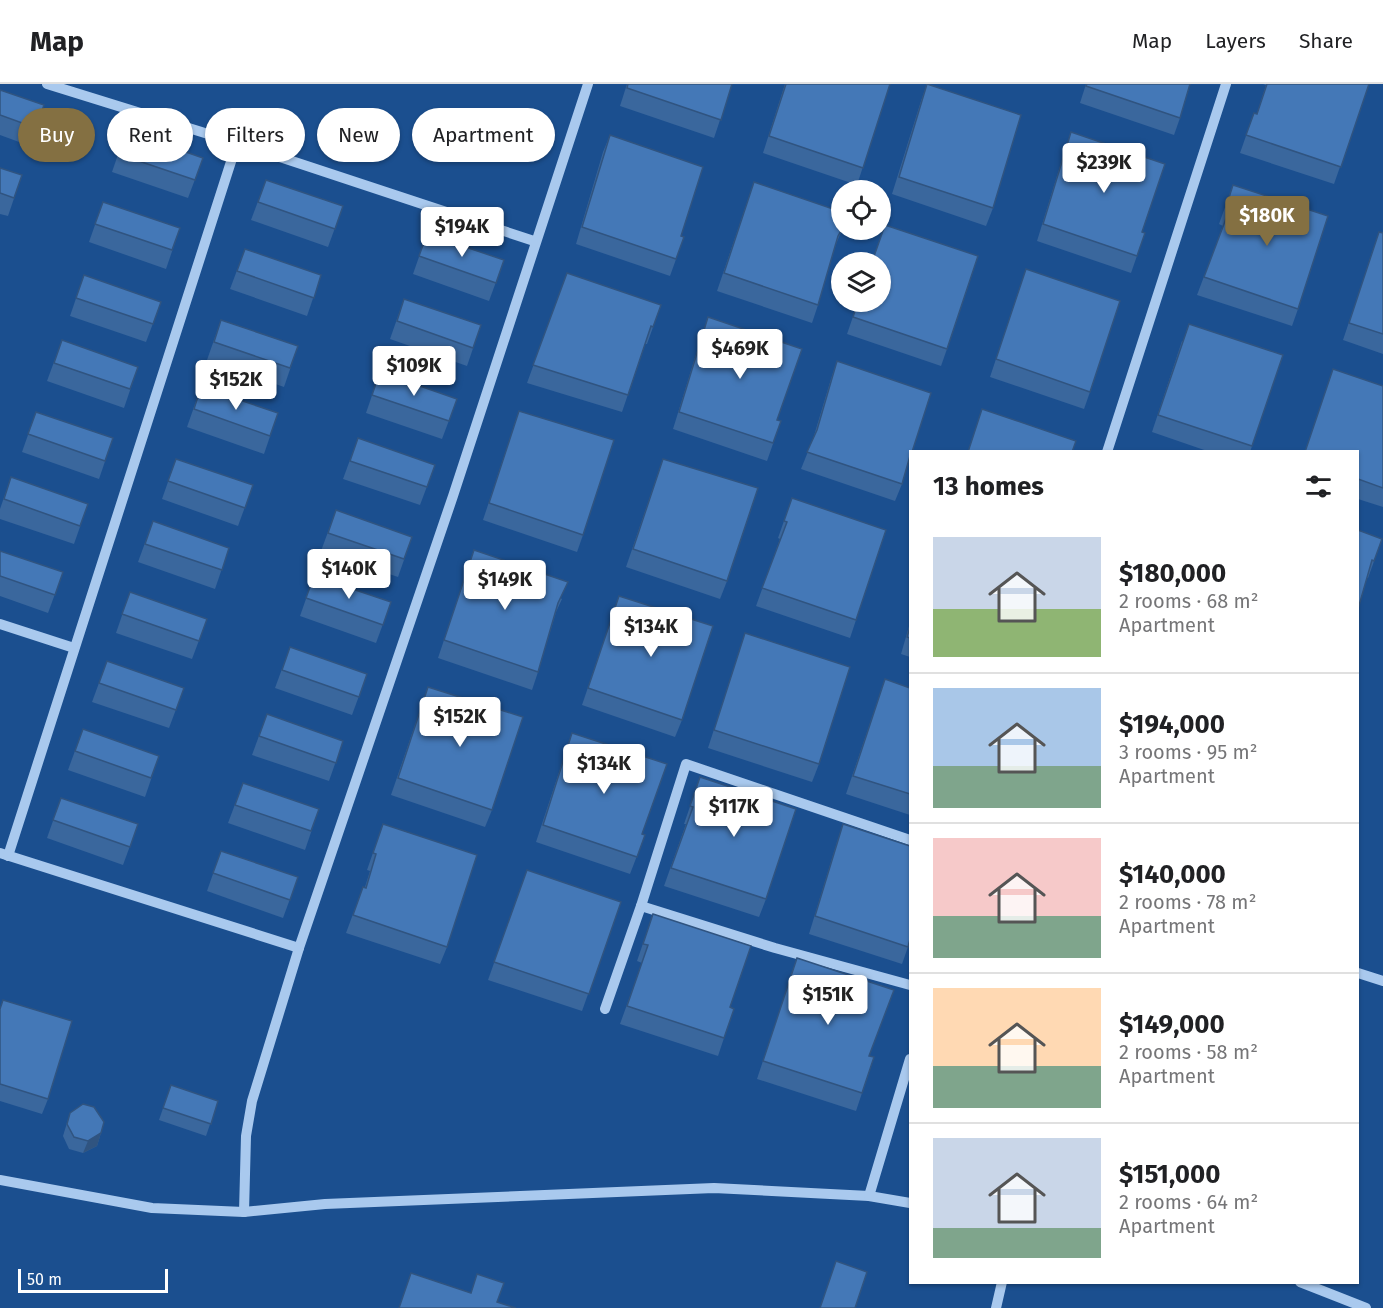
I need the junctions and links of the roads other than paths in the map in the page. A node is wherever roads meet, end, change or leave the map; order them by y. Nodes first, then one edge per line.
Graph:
1 (47, 84) edge
2 (588, 84) edge
3 (1226, 84) edge
4 (205, 133) edge
5 (231, 162) edge
6 (295, 162) edge
7 (534, 241) junction
8 (1108, 450) edge
9 (0, 624) edge
10 (74, 648) junction
11 (909, 840) edge
12 (4, 854) edge
13 (641, 906) junction
14 (299, 948) junction
15 (1359, 973) edge
16 (1383, 981) edge
17 (909, 985) edge
18 (605, 1009) dead end
19 (909, 1062) edge
20 (0, 1180) edge
21 (869, 1196) junction
22 (909, 1203) edge
23 (244, 1212) junction
24 (1002, 1284) edge
25 (1305, 1284) edge
26 (996, 1308) edge
27 (1366, 1308) edge

1 - 4 lane
2 - 7 lane
3 - 8 lane
5 - 10 lane
6 - 7 lane
7 - 14 lane
9 - 10 lane
10 - 12 lane
11 - 13 lane
12 - 14 lane
13 - 17 lane
13 - 18 lane
14 - 23 lane
15 - 16 lane
19 - 21 lane
20 - 23 lane
21 - 22 lane
21 - 23 lane
24 - 26 lane
25 - 27 lane

